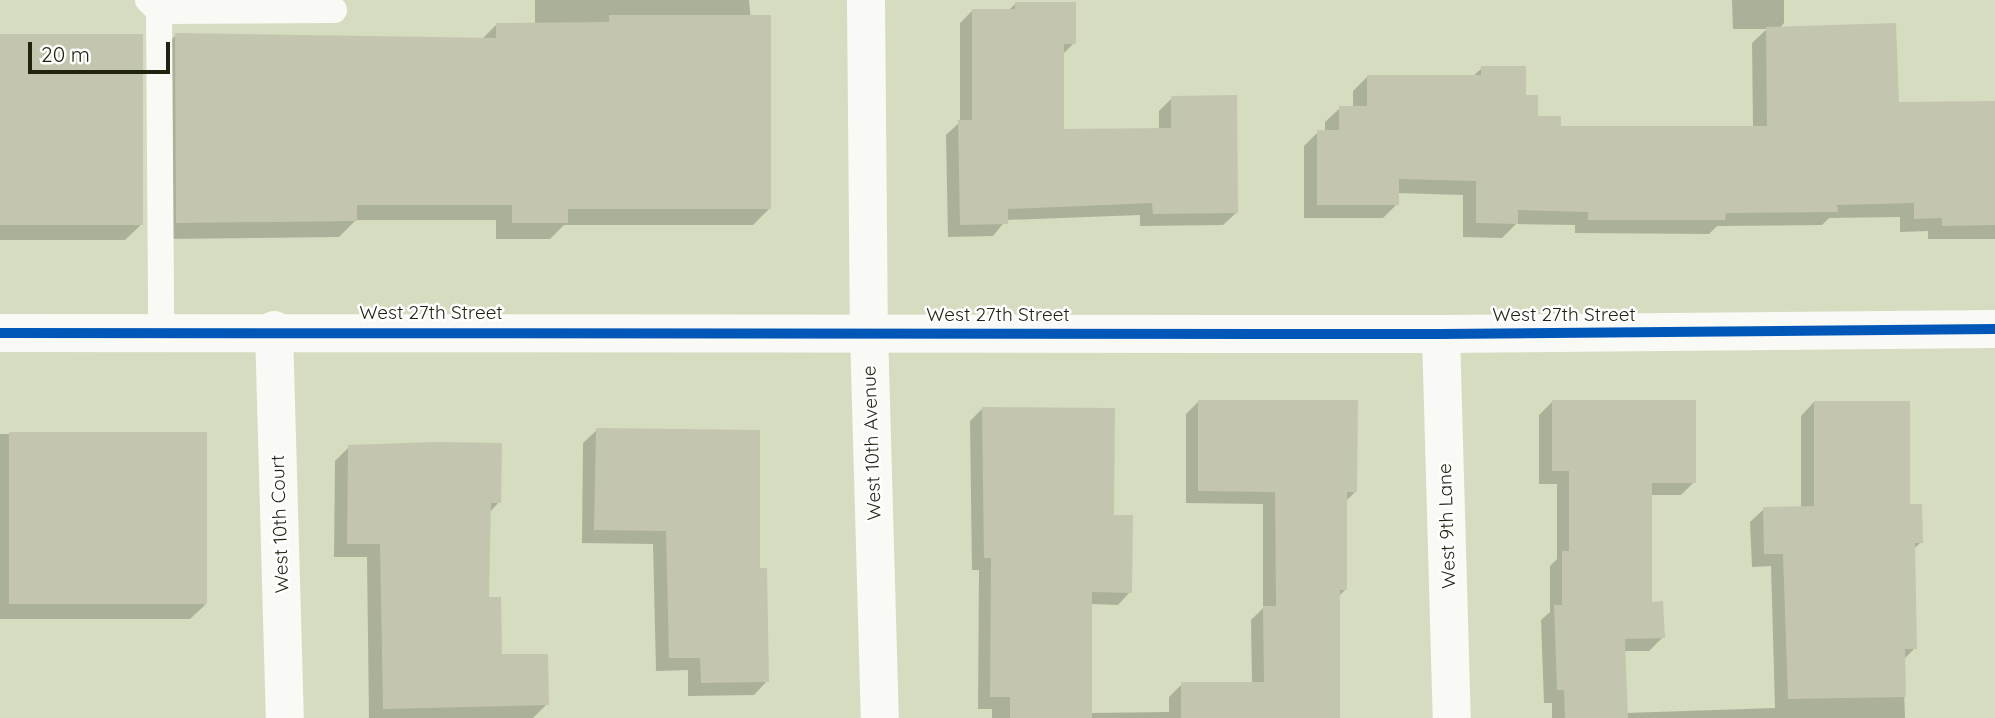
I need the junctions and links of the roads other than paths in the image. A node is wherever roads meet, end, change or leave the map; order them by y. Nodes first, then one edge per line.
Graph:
1 (866, 0) edge
2 (153, 6) edge
3 (334, 10) dead end
4 (1995, 329) edge
5 (274, 330) junction
6 (161, 331) junction
7 (869, 332) junction
8 (0, 333) edge
9 (1441, 334) junction
10 (285, 718) edge
11 (880, 718) edge
12 (1452, 718) edge

1 - 7 street, West 10th Avenue
2 - 3 lane
2 - 6 lane
4 - 9 street, West 27th Street
5 - 6 street, West 27th Street
5 - 7 street, West 27th Street
5 - 10 street, West 10th Court
6 - 8 street, West 27th Street
7 - 9 street, West 27th Street
7 - 11 street, West 10th Avenue
9 - 12 street, West 9th Lane

